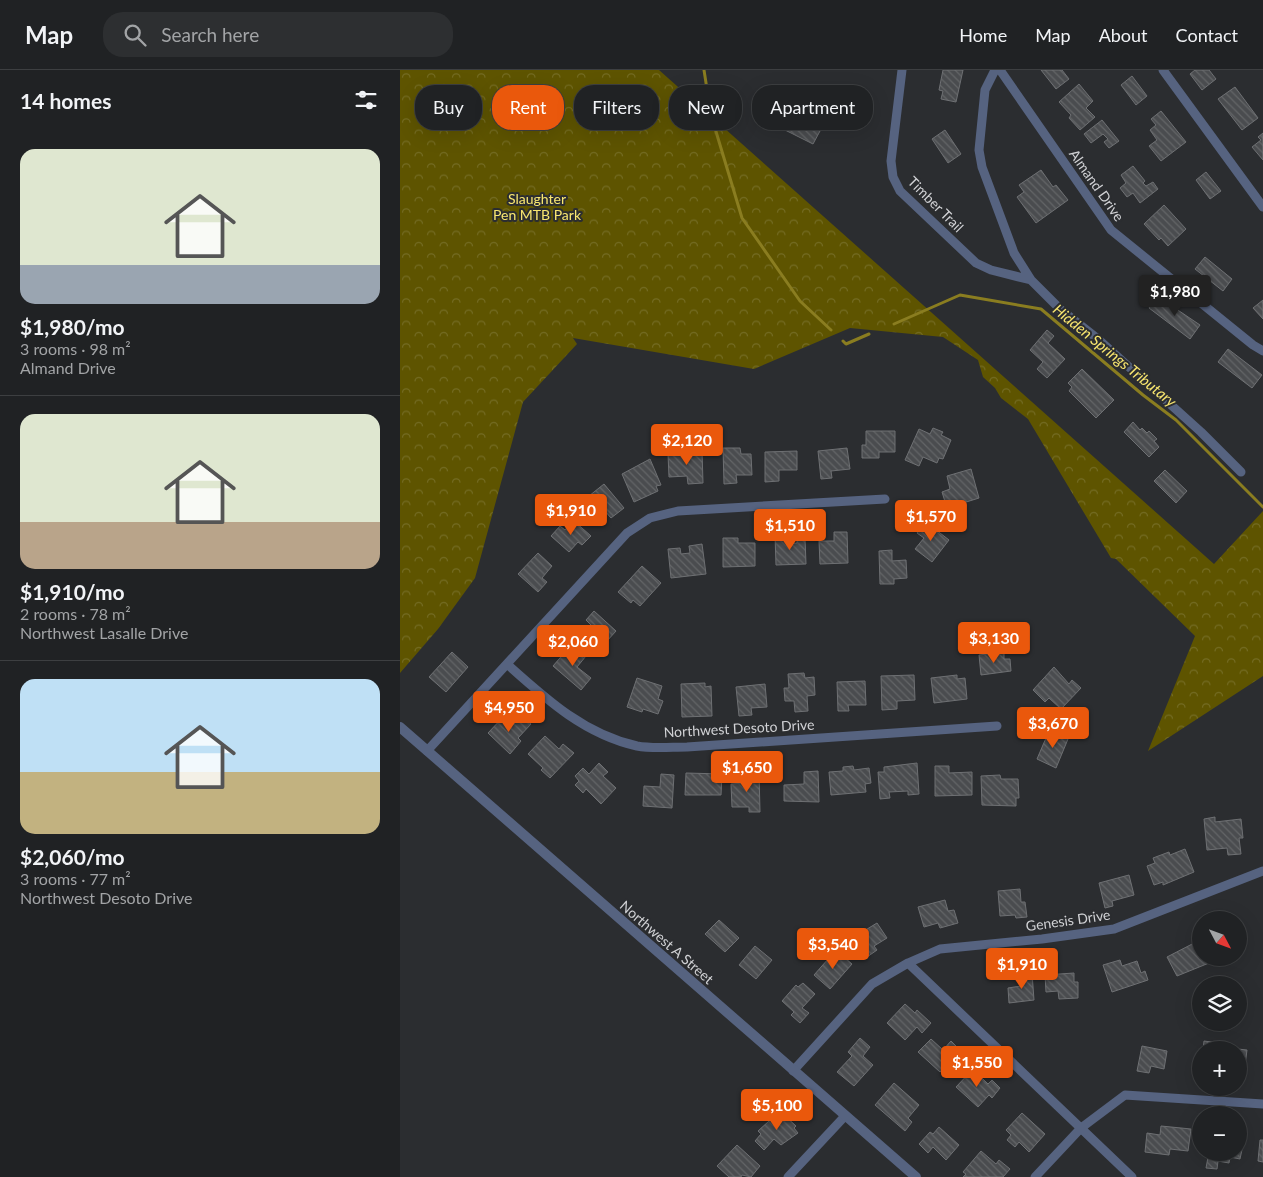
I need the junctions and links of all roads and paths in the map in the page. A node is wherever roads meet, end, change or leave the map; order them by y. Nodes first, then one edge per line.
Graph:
1 (902, 70) edge
2 (995, 70) edge
3 (1000, 70) edge
4 (1163, 70) edge
5 (1263, 207) edge
6 (1031, 280) junction
7 (1263, 351) edge
8 (1241, 472) dead end
9 (885, 499) dead end
10 (507, 664) junction
11 (400, 726) edge
12 (997, 726) dead end
13 (428, 751) junction
14 (1263, 871) edge
15 (908, 962) junction
16 (793, 1070) junction
17 (1263, 1104) edge
18 (845, 1116) junction
19 (1081, 1128) junction
20 (788, 1177) edge
21 (916, 1177) edge
22 (1035, 1177) edge
23 (1132, 1177) edge

1 - 6 street, Timber Trail
2 - 6 street
3 - 7 street, Almand Drive
4 - 5 street
6 - 8 street
9 - 10 street
10 - 12 street, Northwest Desoto Drive
10 - 13 street
11 - 13 street, Northwest A Street
13 - 16 street, Northwest A Street
14 - 15 street, Genesis Drive
15 - 16 street, Genesis Drive
15 - 19 street
16 - 18 street, Northwest A Street
17 - 19 street
18 - 20 street
18 - 21 street, Northwest A Street
19 - 22 street
19 - 23 street

